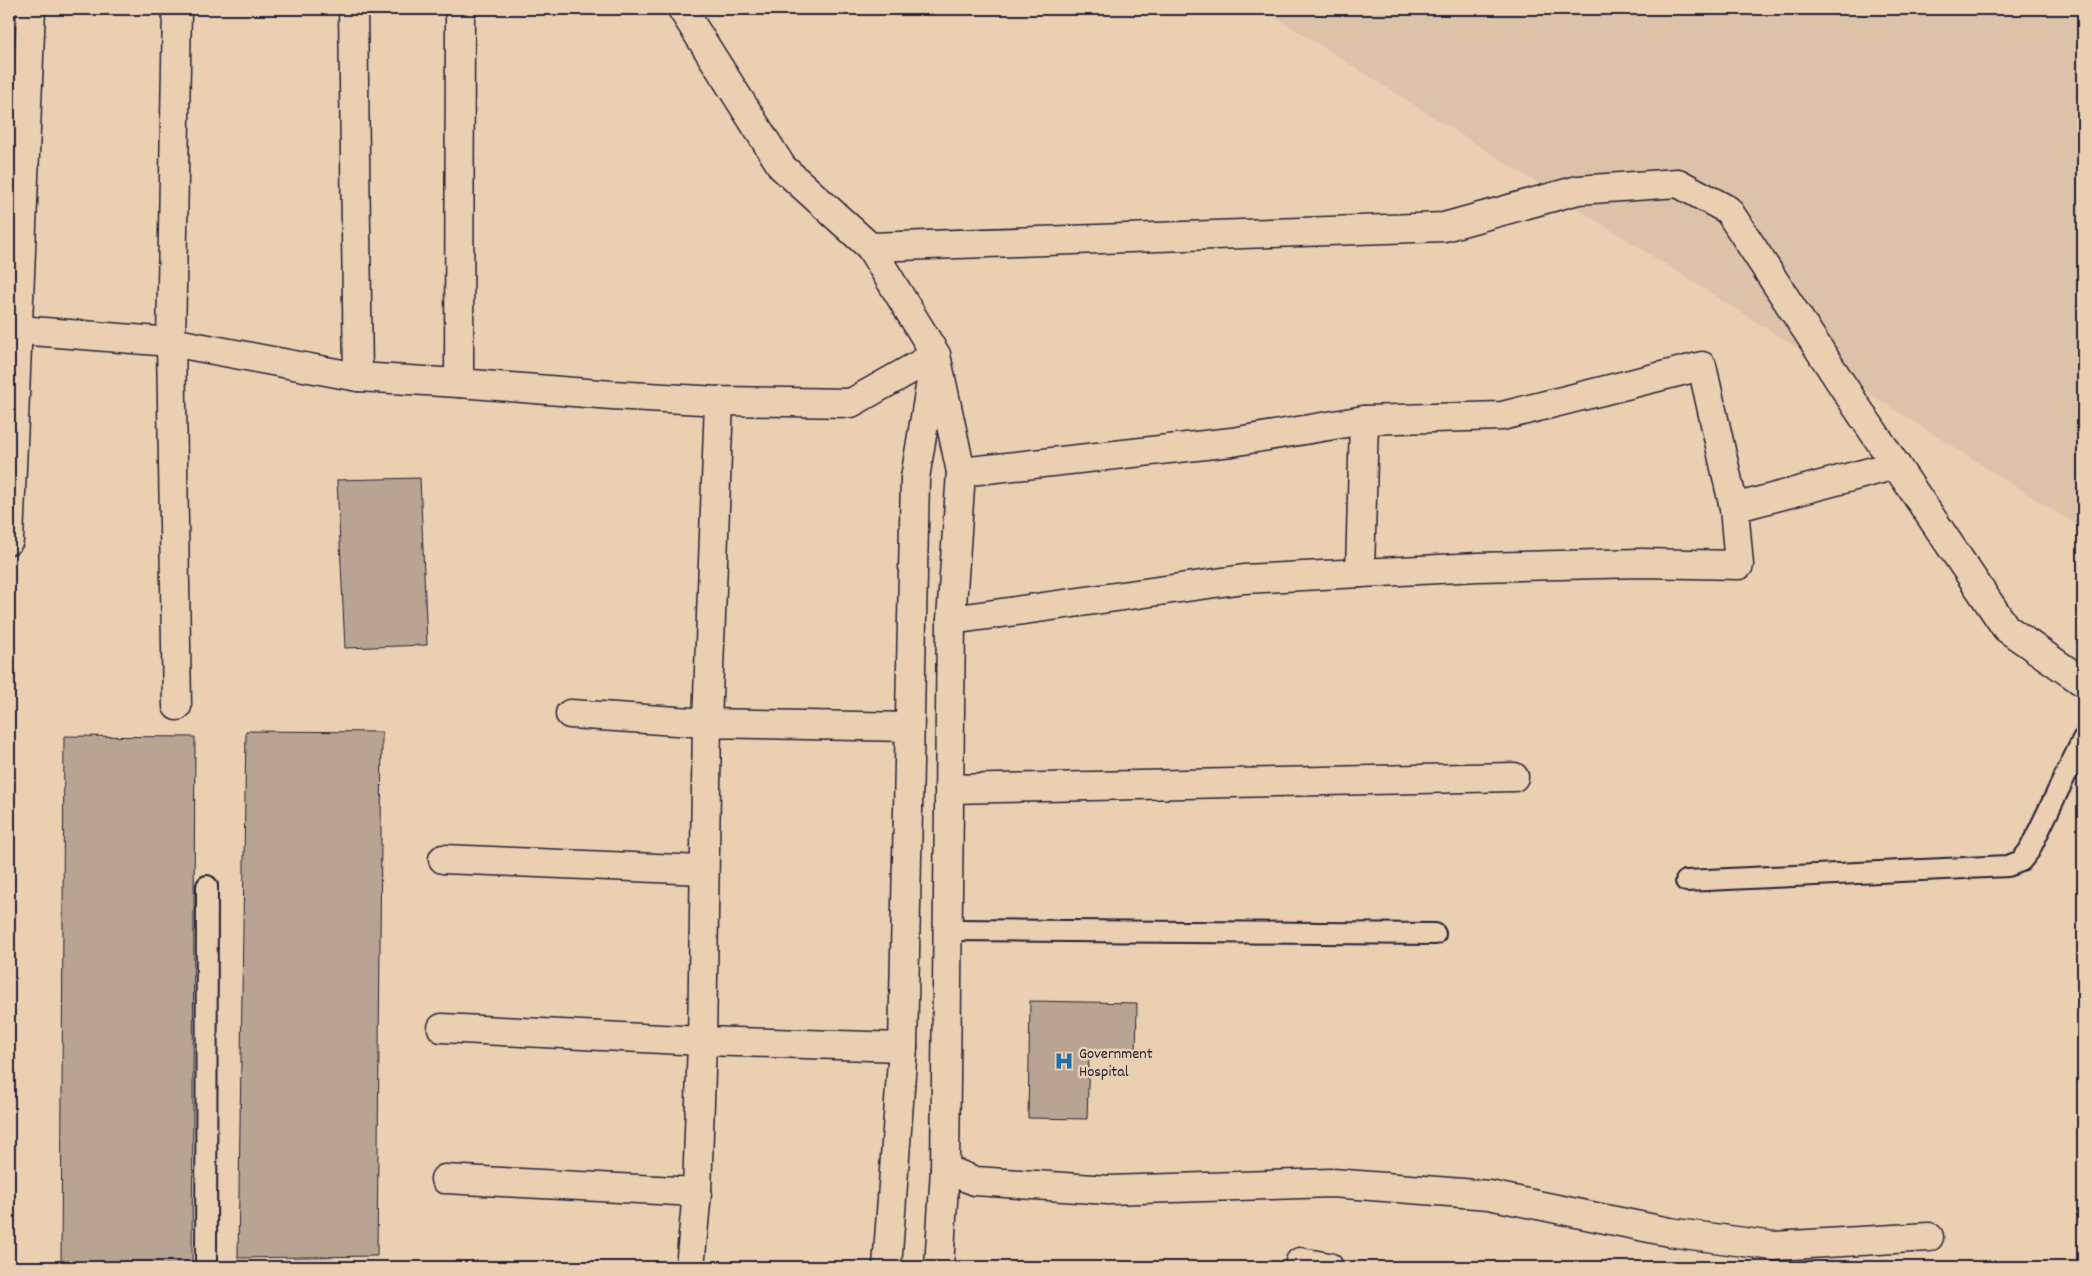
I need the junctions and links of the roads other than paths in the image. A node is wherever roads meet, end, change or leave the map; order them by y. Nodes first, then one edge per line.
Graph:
1 (30, 9) edge
2 (177, 9) edge
3 (353, 9) edge
4 (460, 9) edge
5 (682, 9) edge
6 (870, 247) junction
7 (19, 330) junction
8 (171, 342) junction
9 (936, 355) junction
10 (358, 376) junction
11 (459, 383) junction
12 (719, 400) junction
13 (1364, 420) junction
14 (1896, 465) junction
15 (961, 472) junction
16 (10, 496) edge
17 (1734, 508) junction
18 (9, 540) edge
19 (1360, 573) junction
20 (951, 620) junction
21 (2083, 682) edge
22 (177, 706) dead end
23 (570, 714) dead end
24 (707, 723) junction
25 (909, 727) junction
26 (2083, 739) edge
27 (1514, 777) dead end
28 (949, 789) junction
29 (443, 859) dead end
30 (703, 870) junction
31 (1686, 881) dead end
32 (207, 886) dead end
33 (948, 930) junction
34 (1436, 934) dead end
35 (442, 1028) dead end
36 (702, 1041) junction
37 (903, 1048) junction
38 (945, 1169) junction
39 (444, 1179) dead end
40 (697, 1192) junction
41 (1929, 1237) dead end
42 (1774, 1256) edge
43 (206, 1267) edge
44 (690, 1267) edge
45 (887, 1267) edge
46 (939, 1267) edge
47 (1300, 1267) edge
48 (1329, 1267) edge

1 - 7 street
2 - 8 street
3 - 10 street
4 - 11 street
5 - 6 street
6 - 9 street
6 - 14 street
7 - 8 street
7 - 16 street
8 - 10 street
8 - 22 street
9 - 12 street
9 - 15 street
9 - 25 street
10 - 11 street
11 - 12 street
12 - 24 street
13 - 15 street
13 - 17 street
13 - 19 street
14 - 17 street
14 - 21 street
15 - 20 street
16 - 18 street
17 - 19 street
19 - 20 street
20 - 28 street
23 - 24 street
24 - 25 street
24 - 30 street
25 - 37 street
26 - 31 lane
27 - 28 street
28 - 33 street
29 - 30 street
30 - 36 street
32 - 43 lane
33 - 34 lane
33 - 38 street
35 - 36 street
36 - 37 street
36 - 40 street
37 - 45 street
38 - 42 street
38 - 46 street
39 - 40 street
40 - 44 street
41 - 42 street
47 - 48 street

